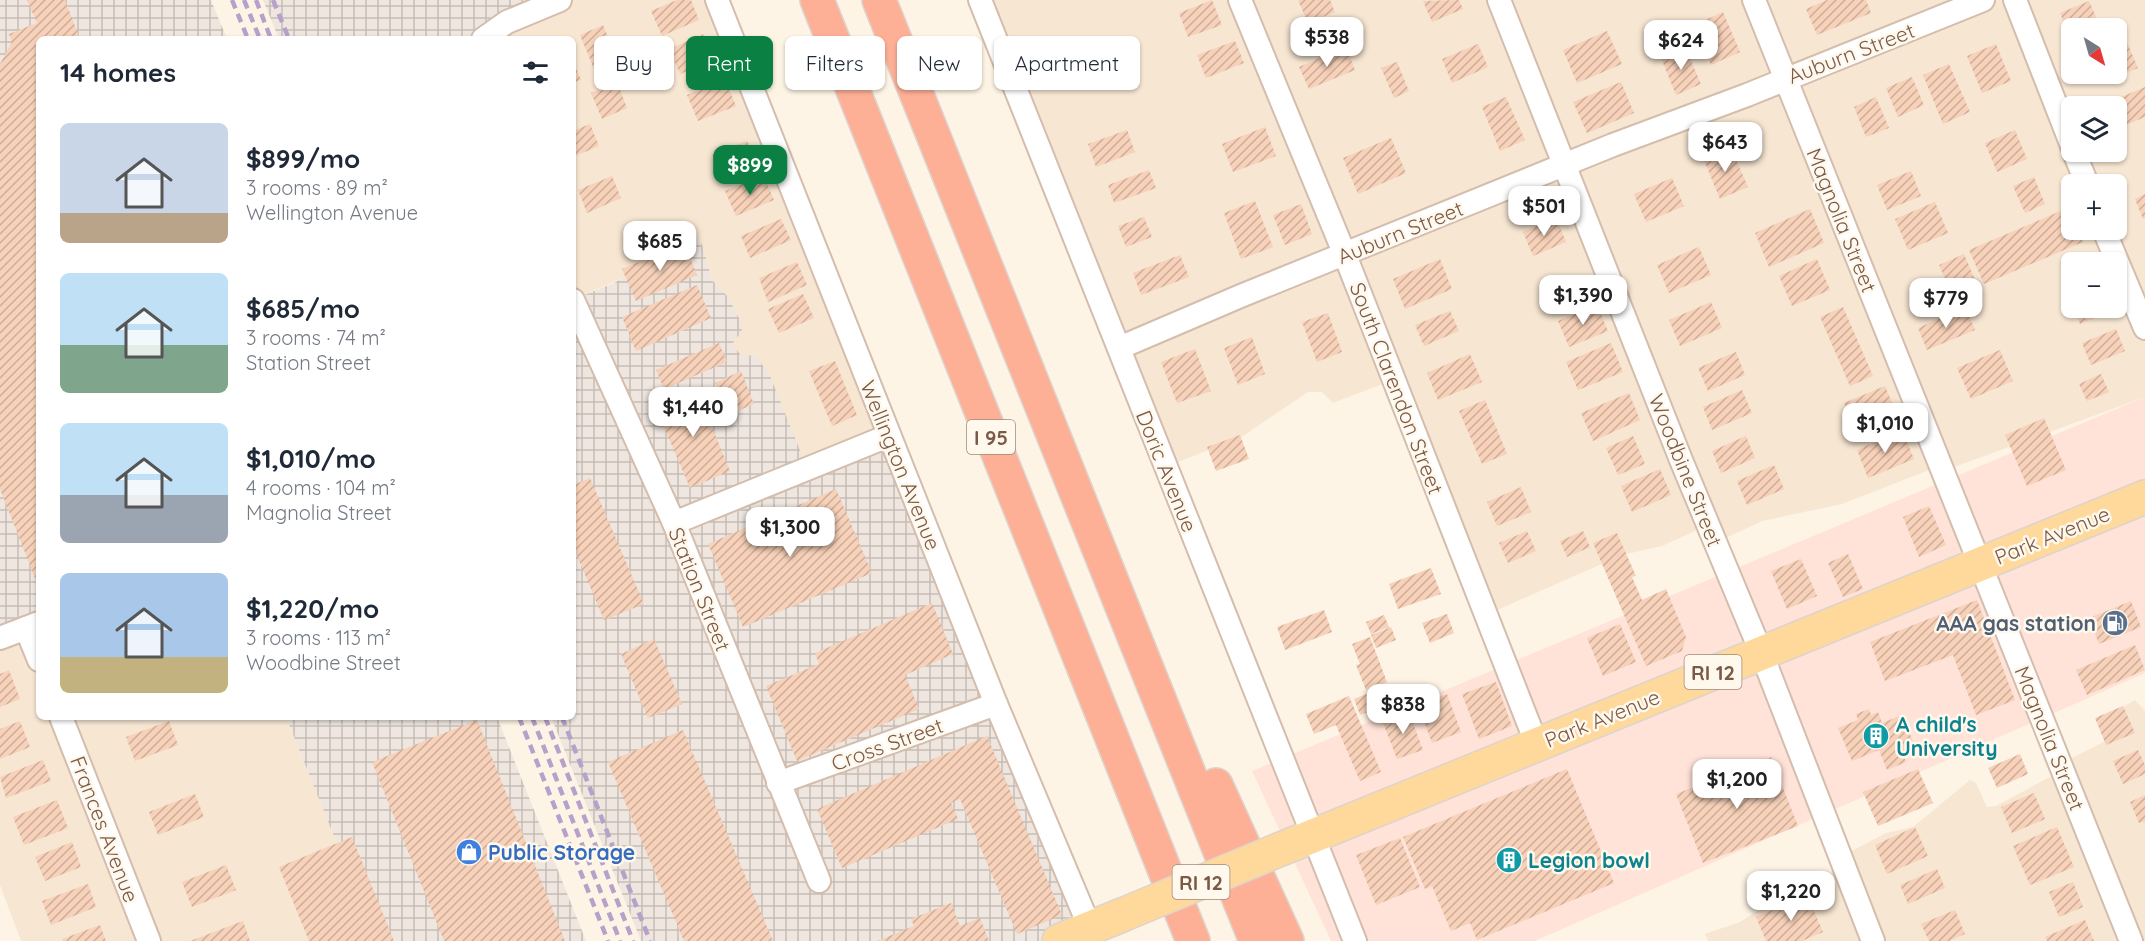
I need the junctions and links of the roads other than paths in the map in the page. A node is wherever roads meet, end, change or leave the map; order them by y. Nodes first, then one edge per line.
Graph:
1 (560, 0) edge
2 (717, 0) edge
3 (817, 0) edge
4 (879, 0) edge
5 (980, 0) edge
6 (1240, 0) edge
7 (1498, 0) edge
8 (1754, 0) edge
9 (1983, 0) edge
10 (2015, 0) edge
11 (487, 36) edge
12 (1786, 78) junction
13 (2061, 118) edge
14 (1565, 165) junction
15 (2108, 240) edge
16 (1344, 255) junction
17 (576, 307) edge
18 (2145, 328) edge
19 (1119, 348) junction
20 (1028, 374) junction
21 (888, 436) junction
22 (2145, 496) edge
23 (674, 523) junction
24 (1980, 564) junction
25 (33, 625) edge
26 (0, 638) edge
27 (36, 642) edge
28 (1761, 652) junction
29 (996, 704) junction
30 (62, 720) edge
31 (1537, 745) junction
32 (777, 783) junction
33 (1314, 837) junction
34 (819, 881) dead end
35 (1090, 928) junction
36 (149, 941) edge
37 (1059, 941) edge
38 (1192, 941) edge
39 (1256, 941) edge
40 (1287, 941) edge
41 (1355, 941) edge
42 (1873, 941) edge
43 (2131, 941) edge

1 - 11 street
2 - 21 street, Wellington Avenue
3 - 38 highway, I 95
4 - 20 highway, I 95
5 - 19 street, Doric Avenue
6 - 16 street, South Clarendon Street
7 - 14 street, Woodbine Street
8 - 12 street, Magnolia Street
9 - 12 street, Auburn Street
10 - 13 street
12 - 14 street, Auburn Street
12 - 24 street, Magnolia Street
14 - 16 street, Auburn Street
14 - 28 street, Woodbine Street
15 - 18 street
16 - 19 street, Auburn Street
16 - 31 street, South Clarendon Street
17 - 23 street, Station Street
19 - 33 street, Doric Avenue
20 - 39 highway, I 95
20 - 40 highway
21 - 23 street
21 - 29 street, Wellington Avenue
22 - 24 main road, Park Avenue / RI 12
23 - 32 street, Station Street
24 - 28 main road, Park Avenue / RI 12
24 - 43 street, Magnolia Street
25 - 26 street
25 - 27 street
28 - 31 main road, Park Avenue / RI 12
28 - 42 street, Woodbine Street
29 - 32 street, Cross Street
29 - 35 street, Wellington Avenue
30 - 36 street, Frances Avenue
31 - 33 main road, Park Avenue / RI 12
32 - 34 street, Station Street
33 - 35 main road, Park Avenue / RI 12, bridge
33 - 41 street, Doric Avenue
35 - 37 main road, Park Avenue / RI 12

